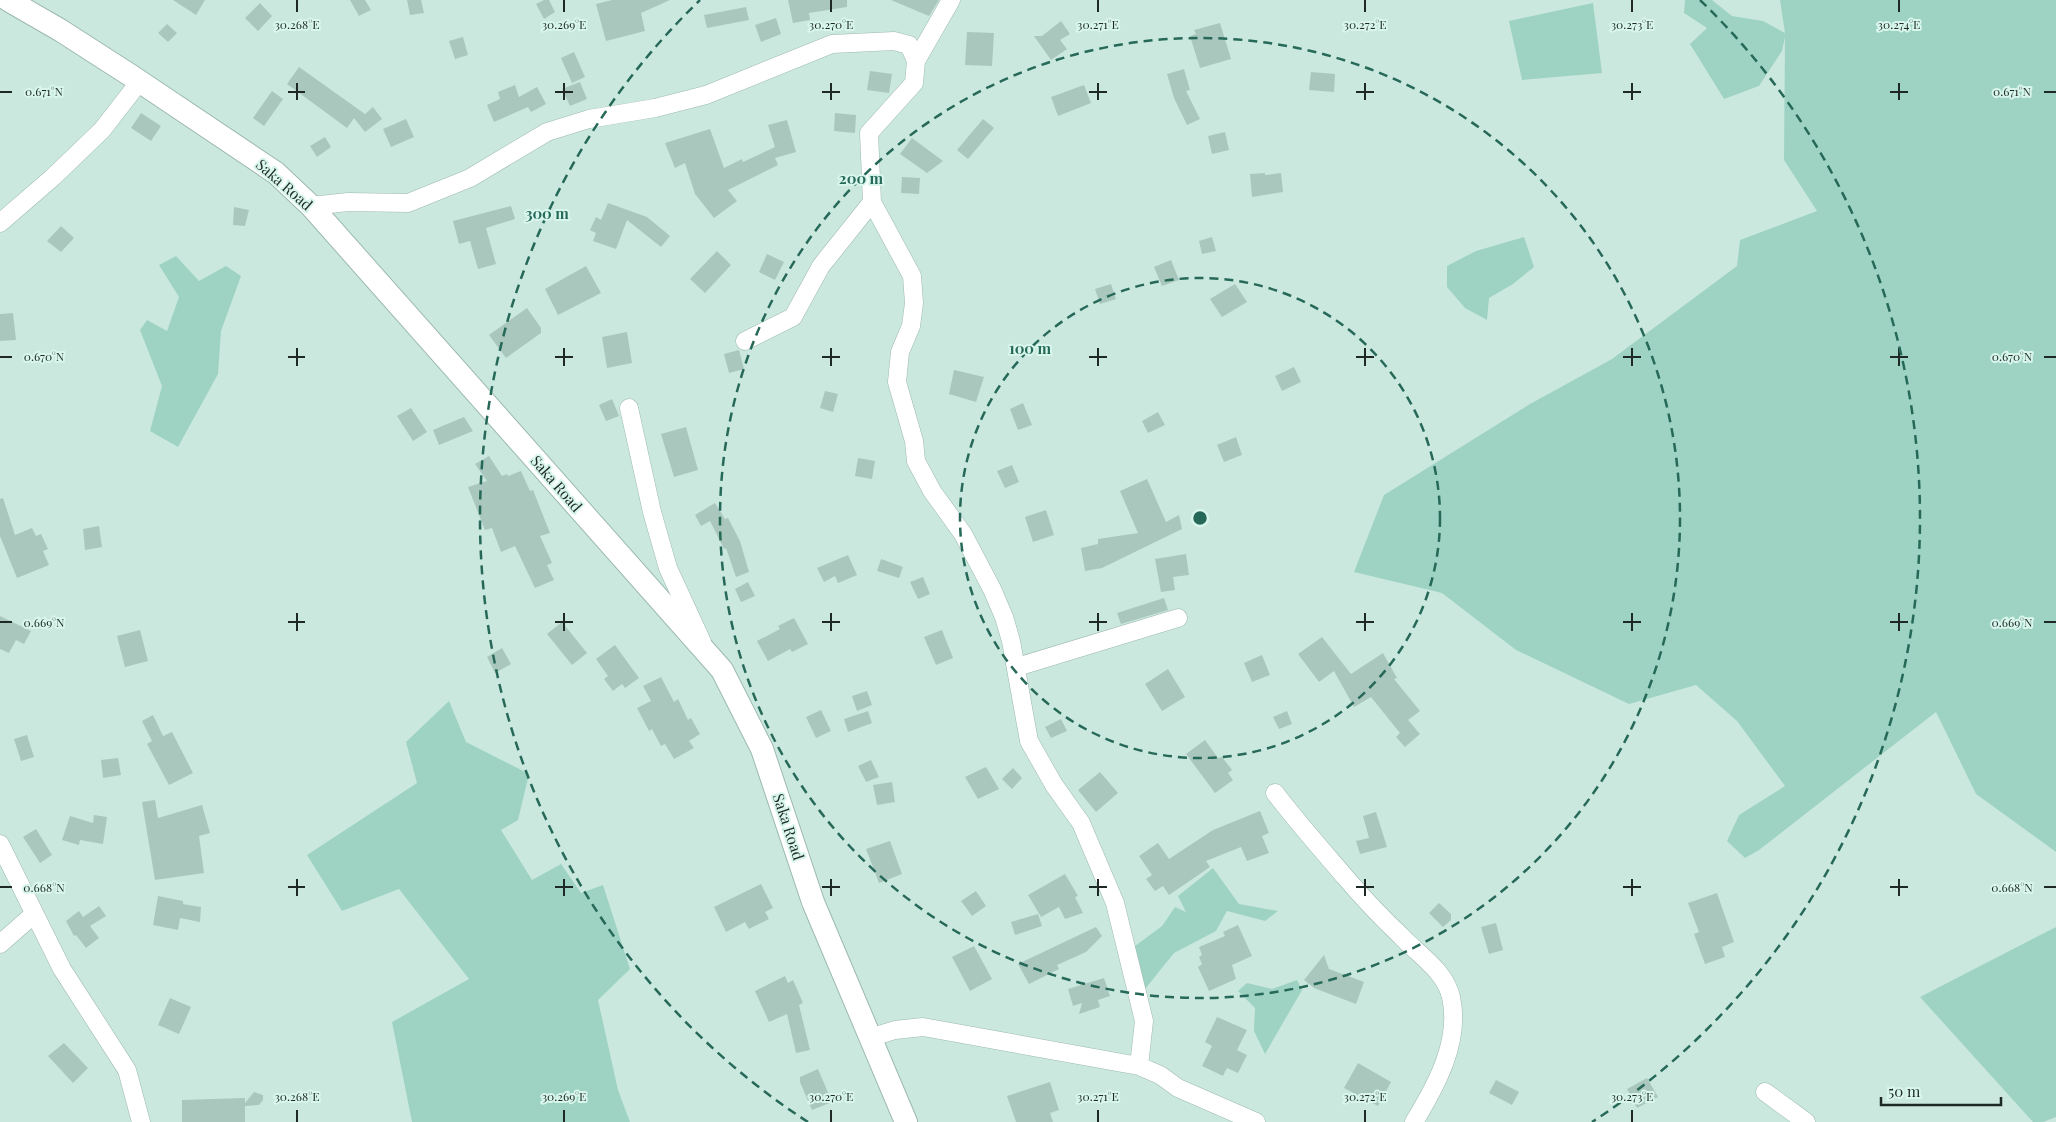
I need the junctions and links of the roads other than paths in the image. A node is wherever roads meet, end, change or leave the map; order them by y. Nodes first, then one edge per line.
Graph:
1 (8, 0) edge
2 (951, 0) edge
3 (916, 61) junction
4 (140, 81) junction
5 (872, 202) junction
6 (311, 206) junction
7 (0, 223) edge
8 (745, 341) dead end
9 (629, 408) dead end
10 (1178, 618) dead end
11 (704, 647) junction
12 (1017, 667) junction
13 (1275, 793) dead end
14 (0, 844) edge
15 (34, 914) junction
16 (0, 944) edge
17 (870, 1038) junction
18 (1140, 1066) junction
19 (1765, 1092) dead end
20 (141, 1122) edge
21 (906, 1122) edge
22 (1256, 1122) edge
23 (1414, 1122) edge
24 (1806, 1122) edge

1 - 4 main road, Saka Road
2 - 3 street
3 - 5 street
3 - 6 street
4 - 6 main road, Saka Road
4 - 7 street
5 - 8 street
5 - 12 street
6 - 11 main road, Saka Road
9 - 11 street
10 - 12 street
11 - 17 main road, Saka Road
12 - 18 street
13 - 23 street
14 - 15 street
15 - 16 street
15 - 20 street
17 - 18 street
17 - 21 main road, Saka Road
18 - 22 street
19 - 24 street

